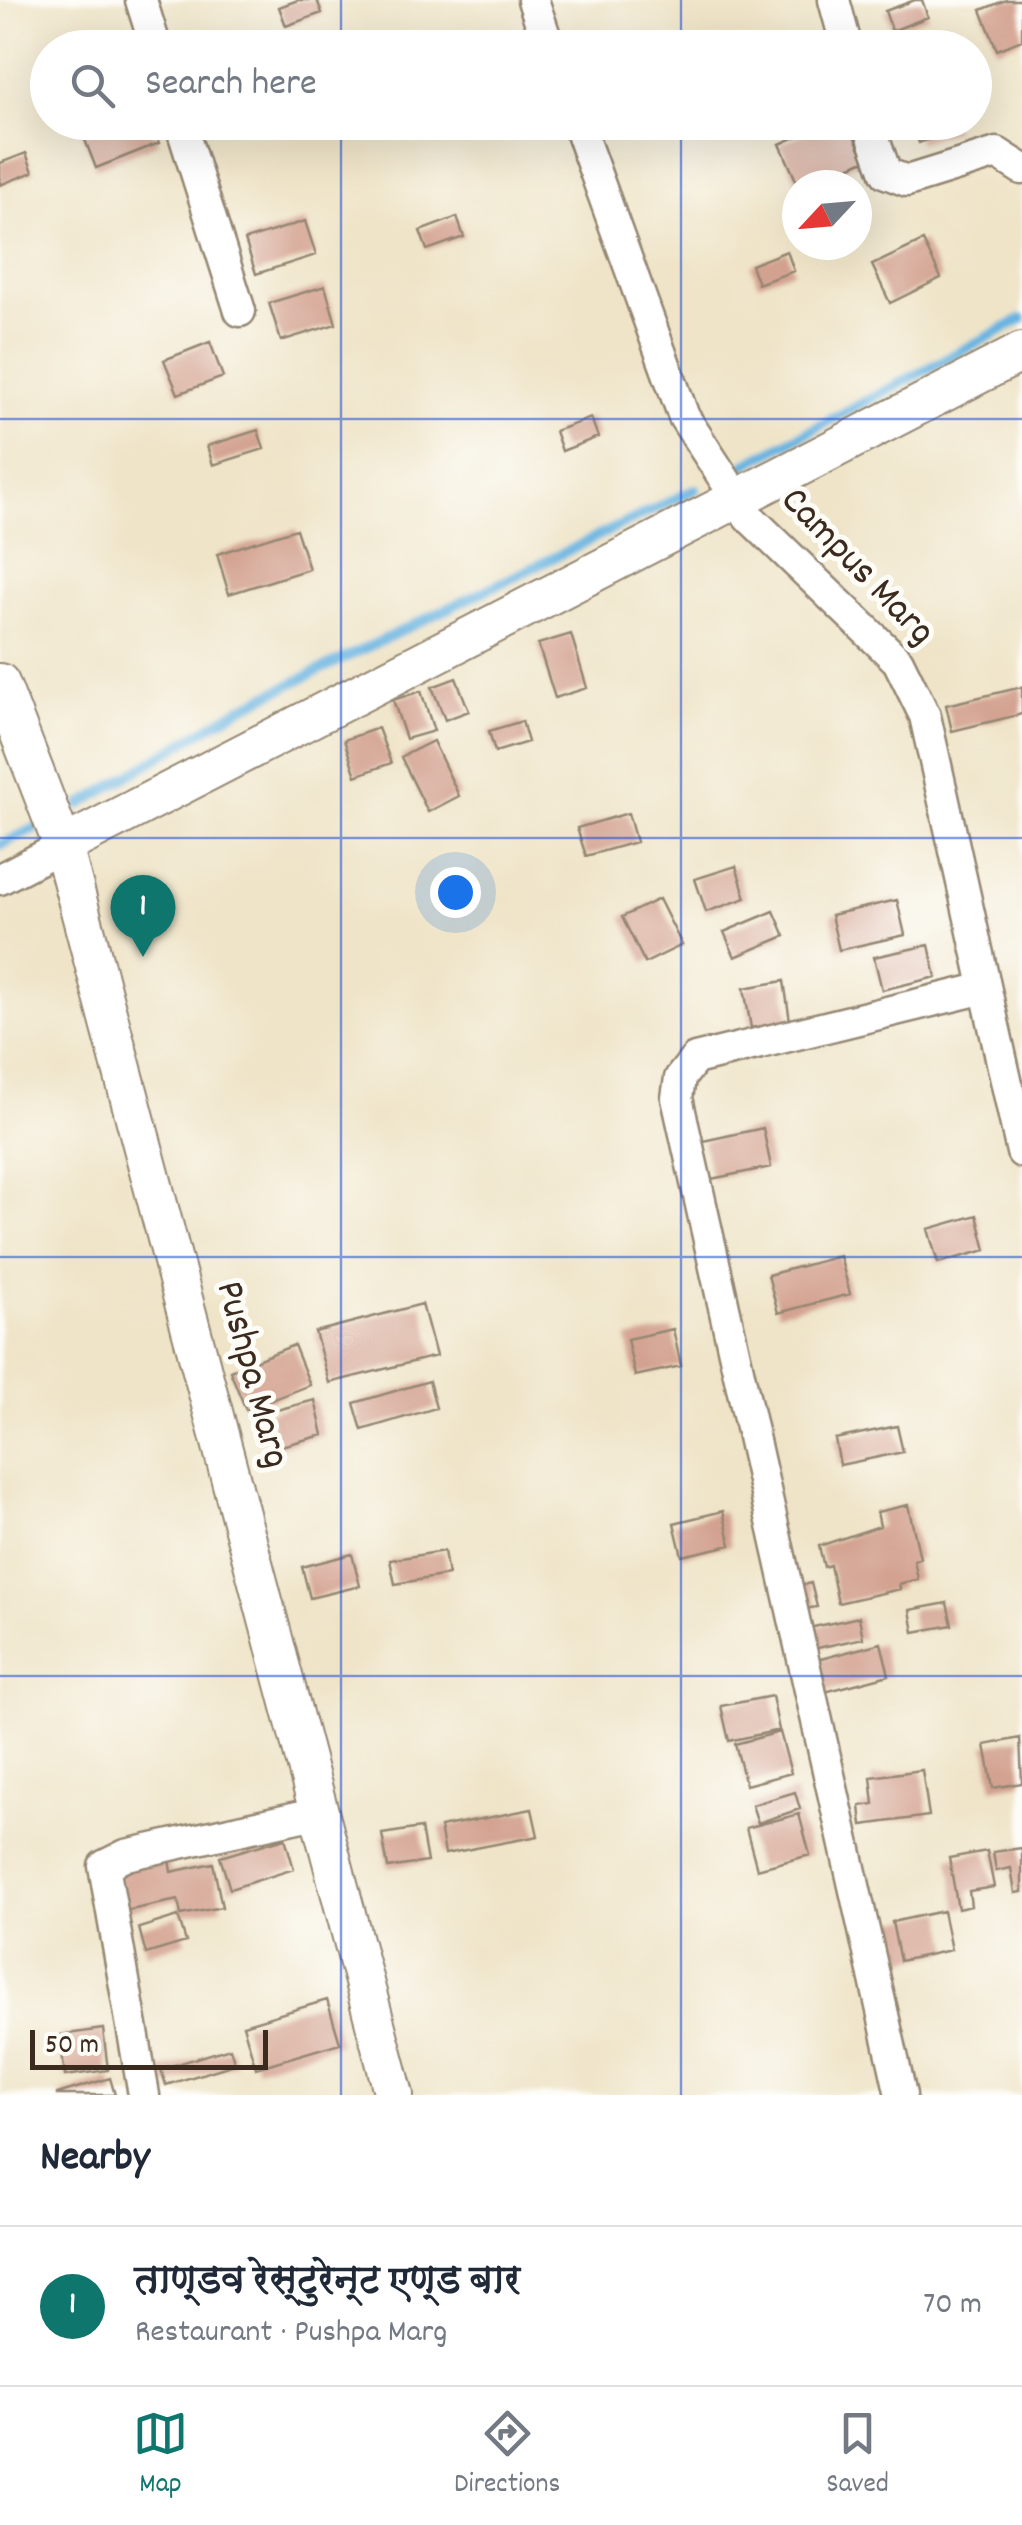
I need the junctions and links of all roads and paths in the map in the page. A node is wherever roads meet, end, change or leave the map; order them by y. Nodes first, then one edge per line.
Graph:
1 (141, 0) edge
2 (532, 0) edge
3 (834, 0) edge
4 (150, 30) edge
5 (543, 30) edge
6 (842, 30) edge
7 (186, 140) edge
8 (584, 140) edge
9 (874, 140) edge
10 (1022, 169) edge
11 (240, 311) dead end
12 (1022, 352) edge
13 (738, 499) junction
14 (0, 684) edge
15 (63, 846) junction
16 (0, 879) edge
17 (985, 988) junction
18 (1022, 1152) edge
19 (320, 1812) junction
20 (144, 2095) edge
21 (394, 2095) edge
22 (901, 2095) edge

1 - 4 street
2 - 5 street
3 - 6 street
7 - 11 street
8 - 13 street, Campus Marg
9 - 10 street
12 - 13 street
13 - 15 street
13 - 17 street, Campus Marg
14 - 15 street, Pushpa Marg
15 - 16 street
15 - 19 street, Pushpa Marg
17 - 18 street, Campus Marg
17 - 22 street
19 - 20 street
19 - 21 street, Pushpa Marg

